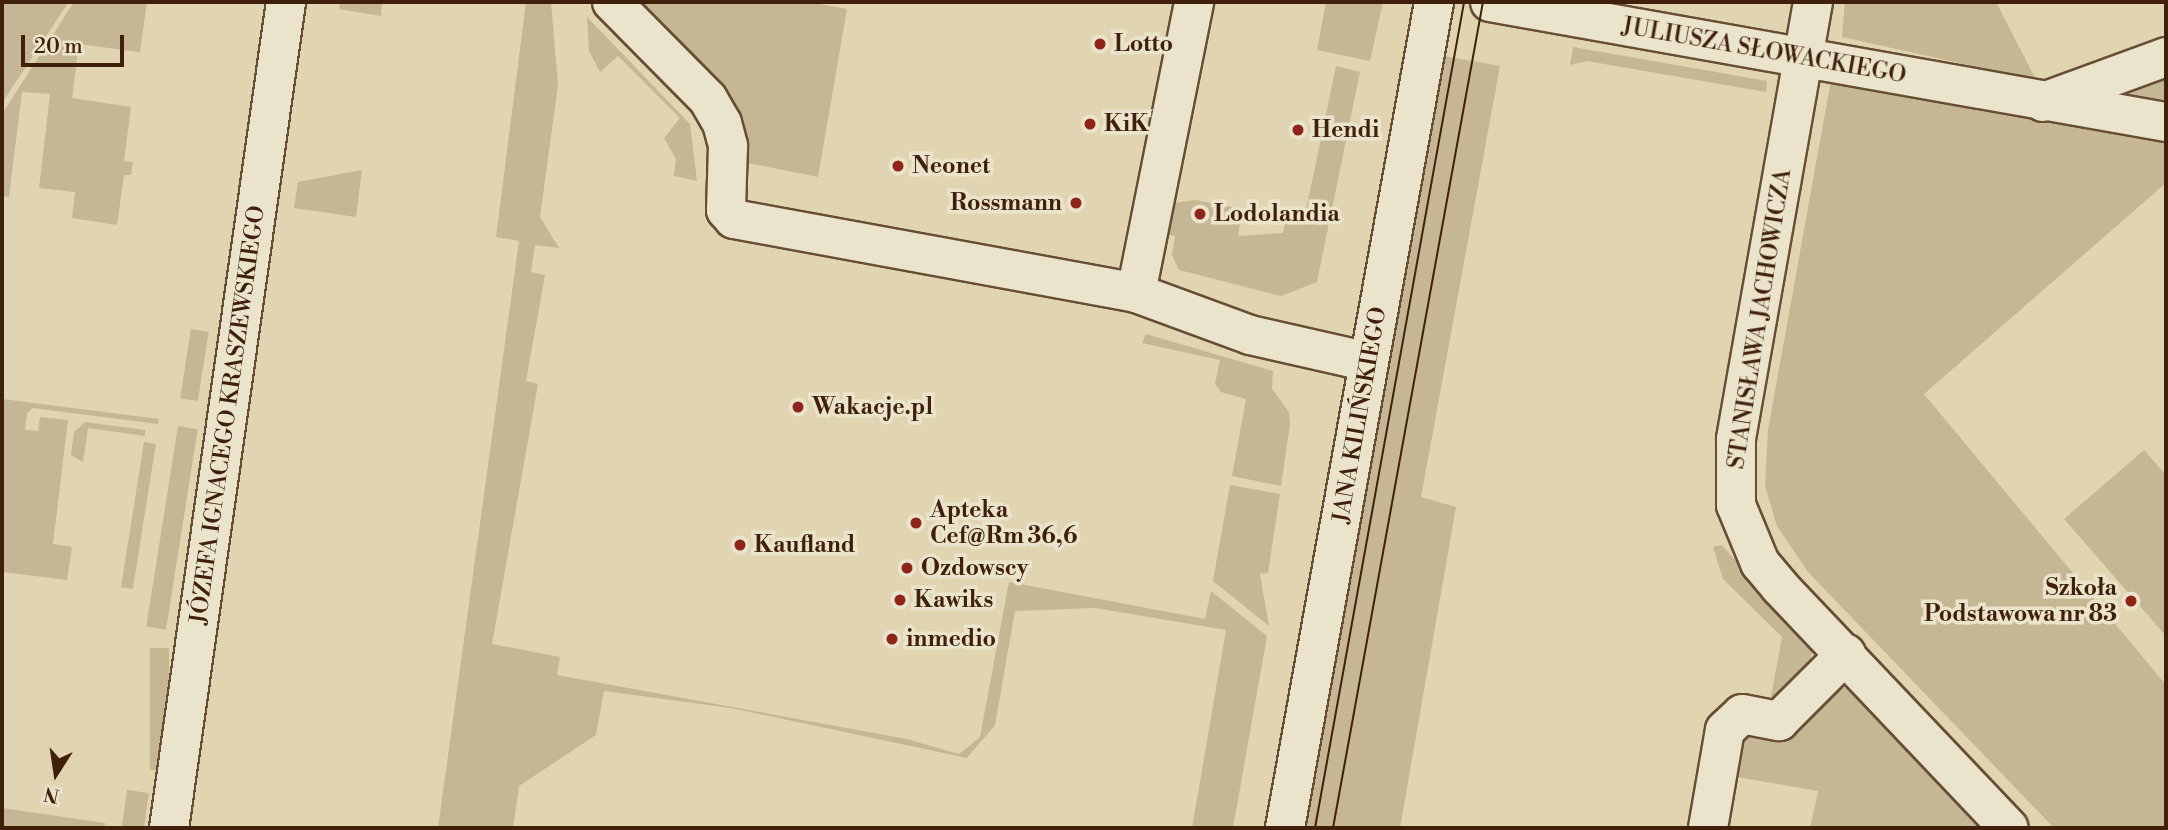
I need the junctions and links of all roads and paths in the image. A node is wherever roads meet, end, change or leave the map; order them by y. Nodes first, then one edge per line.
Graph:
1 (286, 2) edge
2 (612, 2) edge
3 (1194, 2) edge
4 (1434, 2) edge
5 (1490, 2) edge
6 (1813, 2) edge
7 (1804, 55) junction
8 (2166, 57) edge
9 (2038, 104) junction
10 (2166, 122) edge
11 (1136, 293) junction
12 (1369, 362) junction
13 (1846, 654) junction
14 (169, 828) edge
15 (1285, 828) edge
16 (1708, 828) edge
17 (2009, 828) edge

1 - 14 street, JÓZEFA IGNACEGO KRASZEWSKIEGO
2 - 11 street
3 - 11 street
4 - 12 street, JANA KILIŃSKIEGO
5 - 7 street, JULIUSZA SŁOWACKIEGO
6 - 7 street, STANISŁAWA JACHOWICZA
7 - 9 street, JULIUSZA SŁOWACKIEGO
7 - 13 street, STANISŁAWA JACHOWICZA
8 - 9 street
9 - 10 street, JULIUSZA SŁOWACKIEGO
11 - 12 street
12 - 15 street, JANA KILIŃSKIEGO
13 - 16 street
13 - 17 street, STANISŁAWA JACHOWICZA

